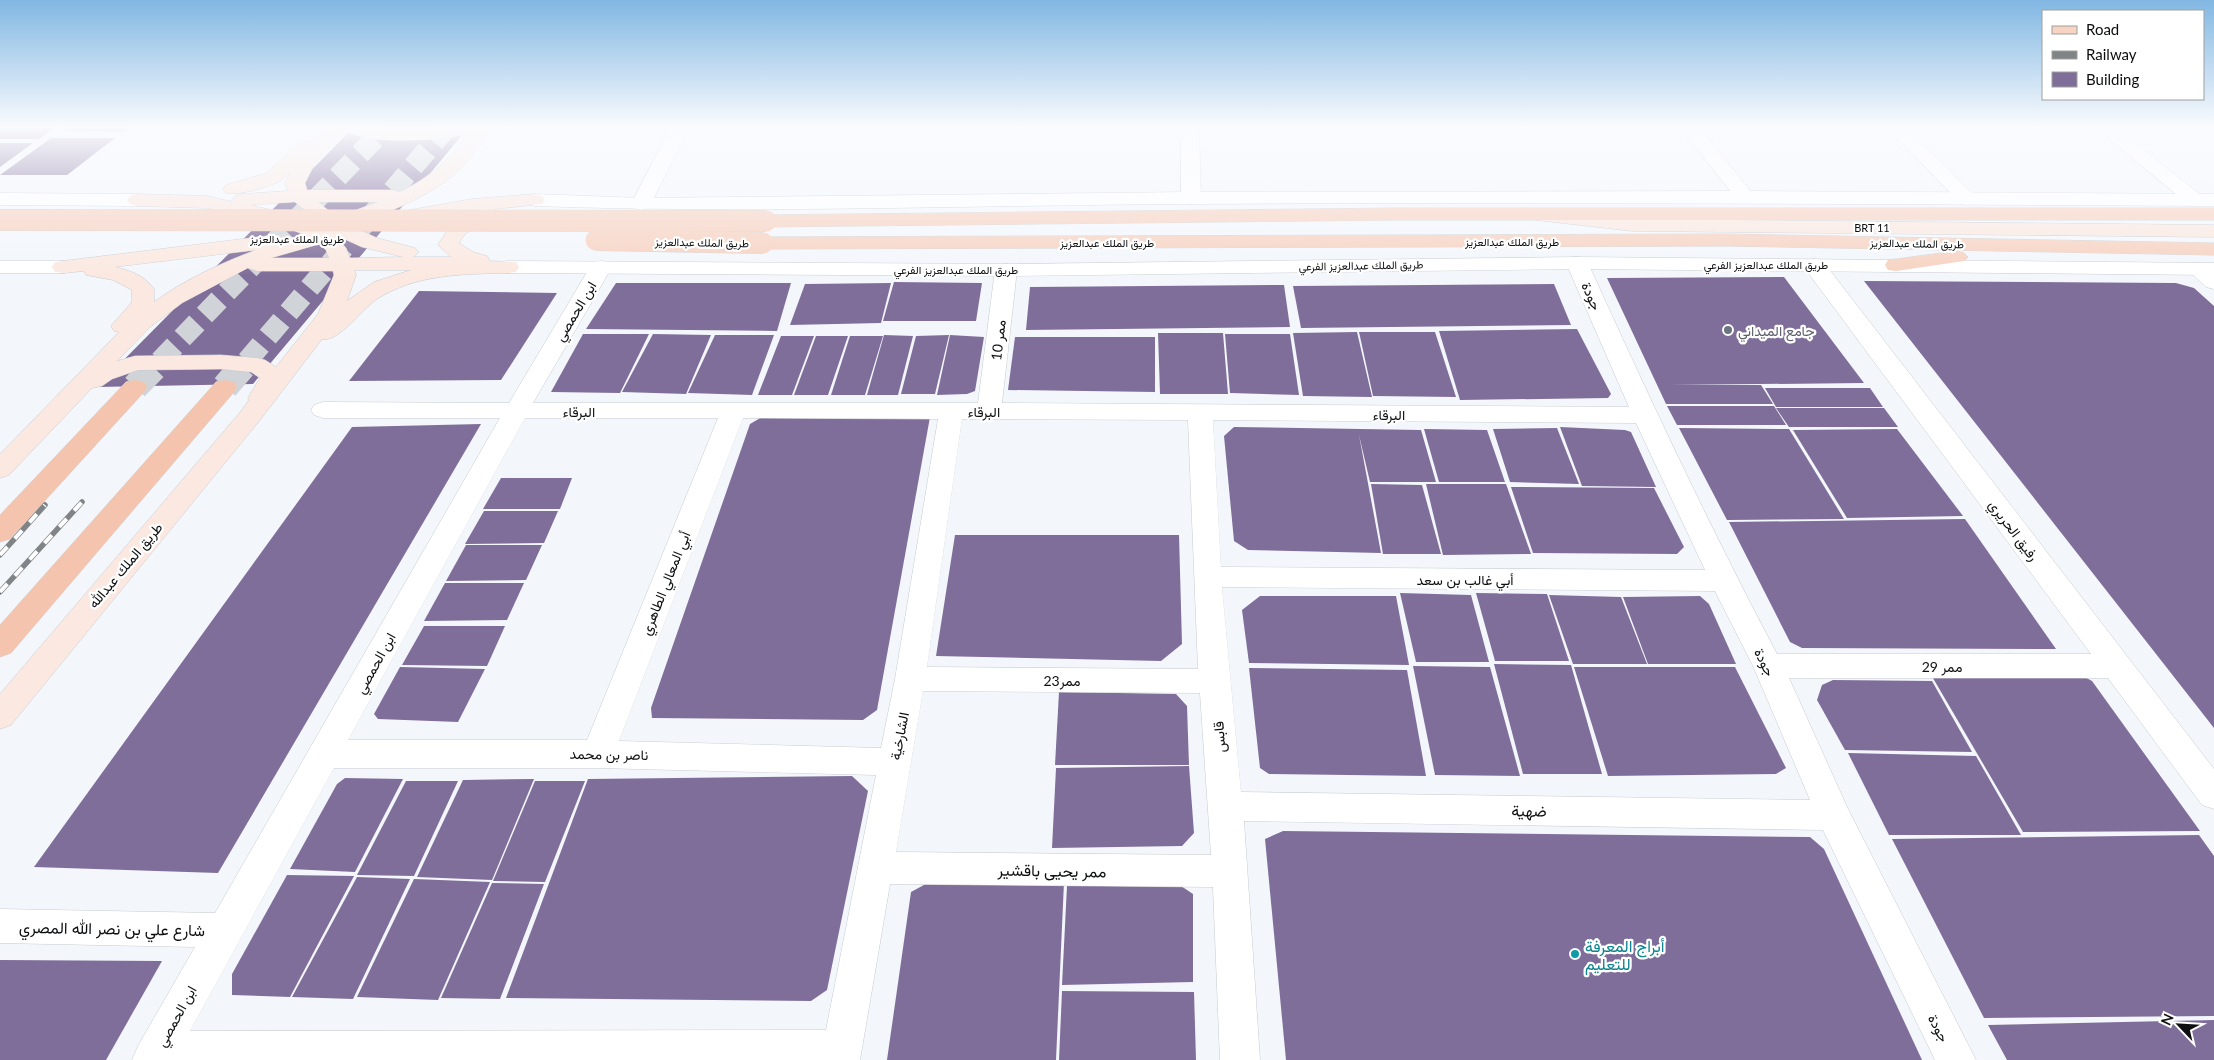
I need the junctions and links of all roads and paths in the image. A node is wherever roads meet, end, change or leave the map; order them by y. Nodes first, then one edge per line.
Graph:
1 (273, 176) edge
2 (298, 176) edge
3 (439, 176) edge
4 (460, 176) edge
5 (655, 176) edge
6 (1190, 176) edge
7 (1728, 176) edge
8 (1945, 176) edge
9 (2172, 176) edge
10 (406, 195) junction
11 (299, 196) junction
12 (1190, 198) junction
13 (1745, 198) junction
14 (0, 199) edge
15 (1967, 199) junction
16 (137, 200) junction
17 (535, 200) junction
18 (1089, 200) junction
19 (2205, 200) edge
20 (207, 202) junction
21 (641, 204) junction
22 (1397, 214) junction
23 (2214, 214) edge
24 (1530, 215) junction
25 (0, 220) edge
26 (329, 231) junction
27 (2214, 231) edge
28 (0, 239) edge
29 (2214, 242) edge
30 (2042, 244) junction
31 (2166, 247) junction
32 (2214, 248) edge
33 (342, 263) junction
34 (459, 263) junction
35 (1577, 263) junction
36 (236, 265) junction
37 (1814, 265) junction
38 (1896, 265) junction
39 (0, 266) edge
40 (63, 267) junction
41 (508, 267) junction
42 (601, 267) junction
43 (1006, 270) junction
44 (2209, 273) edge
45 (135, 386) tunnel mouth
46 (225, 387) tunnel mouth
47 (323, 410) dead end
48 (516, 411) junction
49 (990, 411) junction
50 (733, 412) junction
51 (951, 412) junction
52 (1200, 414) junction
53 (251, 415) junction
54 (1645, 415) junction
55 (0, 469) edge
56 (0, 532) edge
57 (1207, 577) junction
58 (1724, 581) junction
59 (0, 645) edge
60 (1768, 666) junction
61 (2116, 666) junction
62 (910, 679) junction
63 (1214, 681) junction
64 (0, 716) edge
65 (324, 754) junction
66 (598, 754) junction
67 (894, 762) junction
68 (2214, 795) edge
69 (1226, 806) junction
70 (1833, 815) junction
71 (876, 868) junction
72 (1229, 872) junction
73 (0, 926) edge
74 (224, 930) junction
75 (154, 1055) edge
76 (841, 1055) edge
77 (1240, 1060) edge
78 (1956, 1060) edge

1 - 16 main road
2 - 11 main road
3 - 10 main road
4 - 17 main road
5 - 21 street
6 - 12 street
7 - 13 street
8 - 15 street
9 - 19 street
10 - 11 main road
10 - 17 main road
10 - 26 main road
11 - 20 main road
11 - 26 main road
12 - 13 street
12 - 18 street
13 - 15 street
14 - 16 street
15 - 19 street
16 - 20 main road
16 - 40 main road
17 - 21 street
17 - 26 main road
17 - 41 main road
18 - 21 street
18 - 22 street
20 - 26 main road
22 - 24 main road, طريق الملك عبدالعزيز
22 - 25 main road, طريق الملك عبدالعزيز, bridge
23 - 24 main road, طريق الملك عبدالعزيز
24 - 27 main road, BRT 11
26 - 33 main road
26 - 34 main road
26 - 36 main road
26 - 40 main road
28 - 30 main road, طريق الملك عبدالعزيز, bridge
29 - 31 main road
30 - 31 main road, طريق الملك عبدالعزيز
30 - 38 main road
31 - 32 main road, طريق الملك عبدالعزيز
33 - 34 main road
33 - 36 main road
33 - 53 main road
34 - 41 main road
35 - 37 street, طريق الملك عبدالعزيز الفرعي
35 - 43 street, طريق الملك عبدالعزيز الفرعي
35 - 54 street, جودة
36 - 40 main road
36 - 55 main road
37 - 38 street, طريق الملك عبدالعزيز الفرعي
37 - 61 street, رفيق الحريري
38 - 44 street, طريق الملك عبدالعزيز الفرعي
39 - 40 street
40 - 55 main road
41 - 42 street, طريق الملك عبدالعزيز الفرعي
41 - 53 main road
42 - 43 street, طريق الملك عبدالعزيز الفرعي
42 - 48 street, ابن الحمصي
43 - 49 street, ممر 10
45 - 56 highway
46 - 59 highway
47 - 48 street, البرقاء
48 - 50 street, البرقاء
48 - 65 street, ابن الحمصي
49 - 51 street, البرقاء
49 - 52 street, البرقاء
50 - 51 street, البرقاء
50 - 66 street, أبي المعالي الطاهري
51 - 62 street, الشارخية
52 - 54 street, البرقاء
52 - 57 street, قابس
53 - 55 main road
53 - 64 main road, طريق الملك عبدالله
54 - 58 street, جودة
57 - 58 street, أبي غالب بن سعد
57 - 63 street, قابس
58 - 60 street, جودة
60 - 61 street, ممر 29
60 - 70 street, جودة
61 - 68 street, رفيق الحريري
62 - 63 street, ممر23
62 - 67 street, الشارخية
63 - 69 street, قابس
65 - 66 street, ناصر بن محمد
65 - 74 street, ابن الحمصي
66 - 67 street, ناصر بن محمد
67 - 71 street, الشارخية
69 - 70 street, ضهية
69 - 72 street, قابس
70 - 78 street, جودة
71 - 72 street, ممر يحيى باقشير
71 - 76 street, الشارخية
72 - 77 street, قابس
73 - 74 street, شارع علي بن نصر الله المصري
74 - 75 street, ابن الحمصي
75 - 76 street

